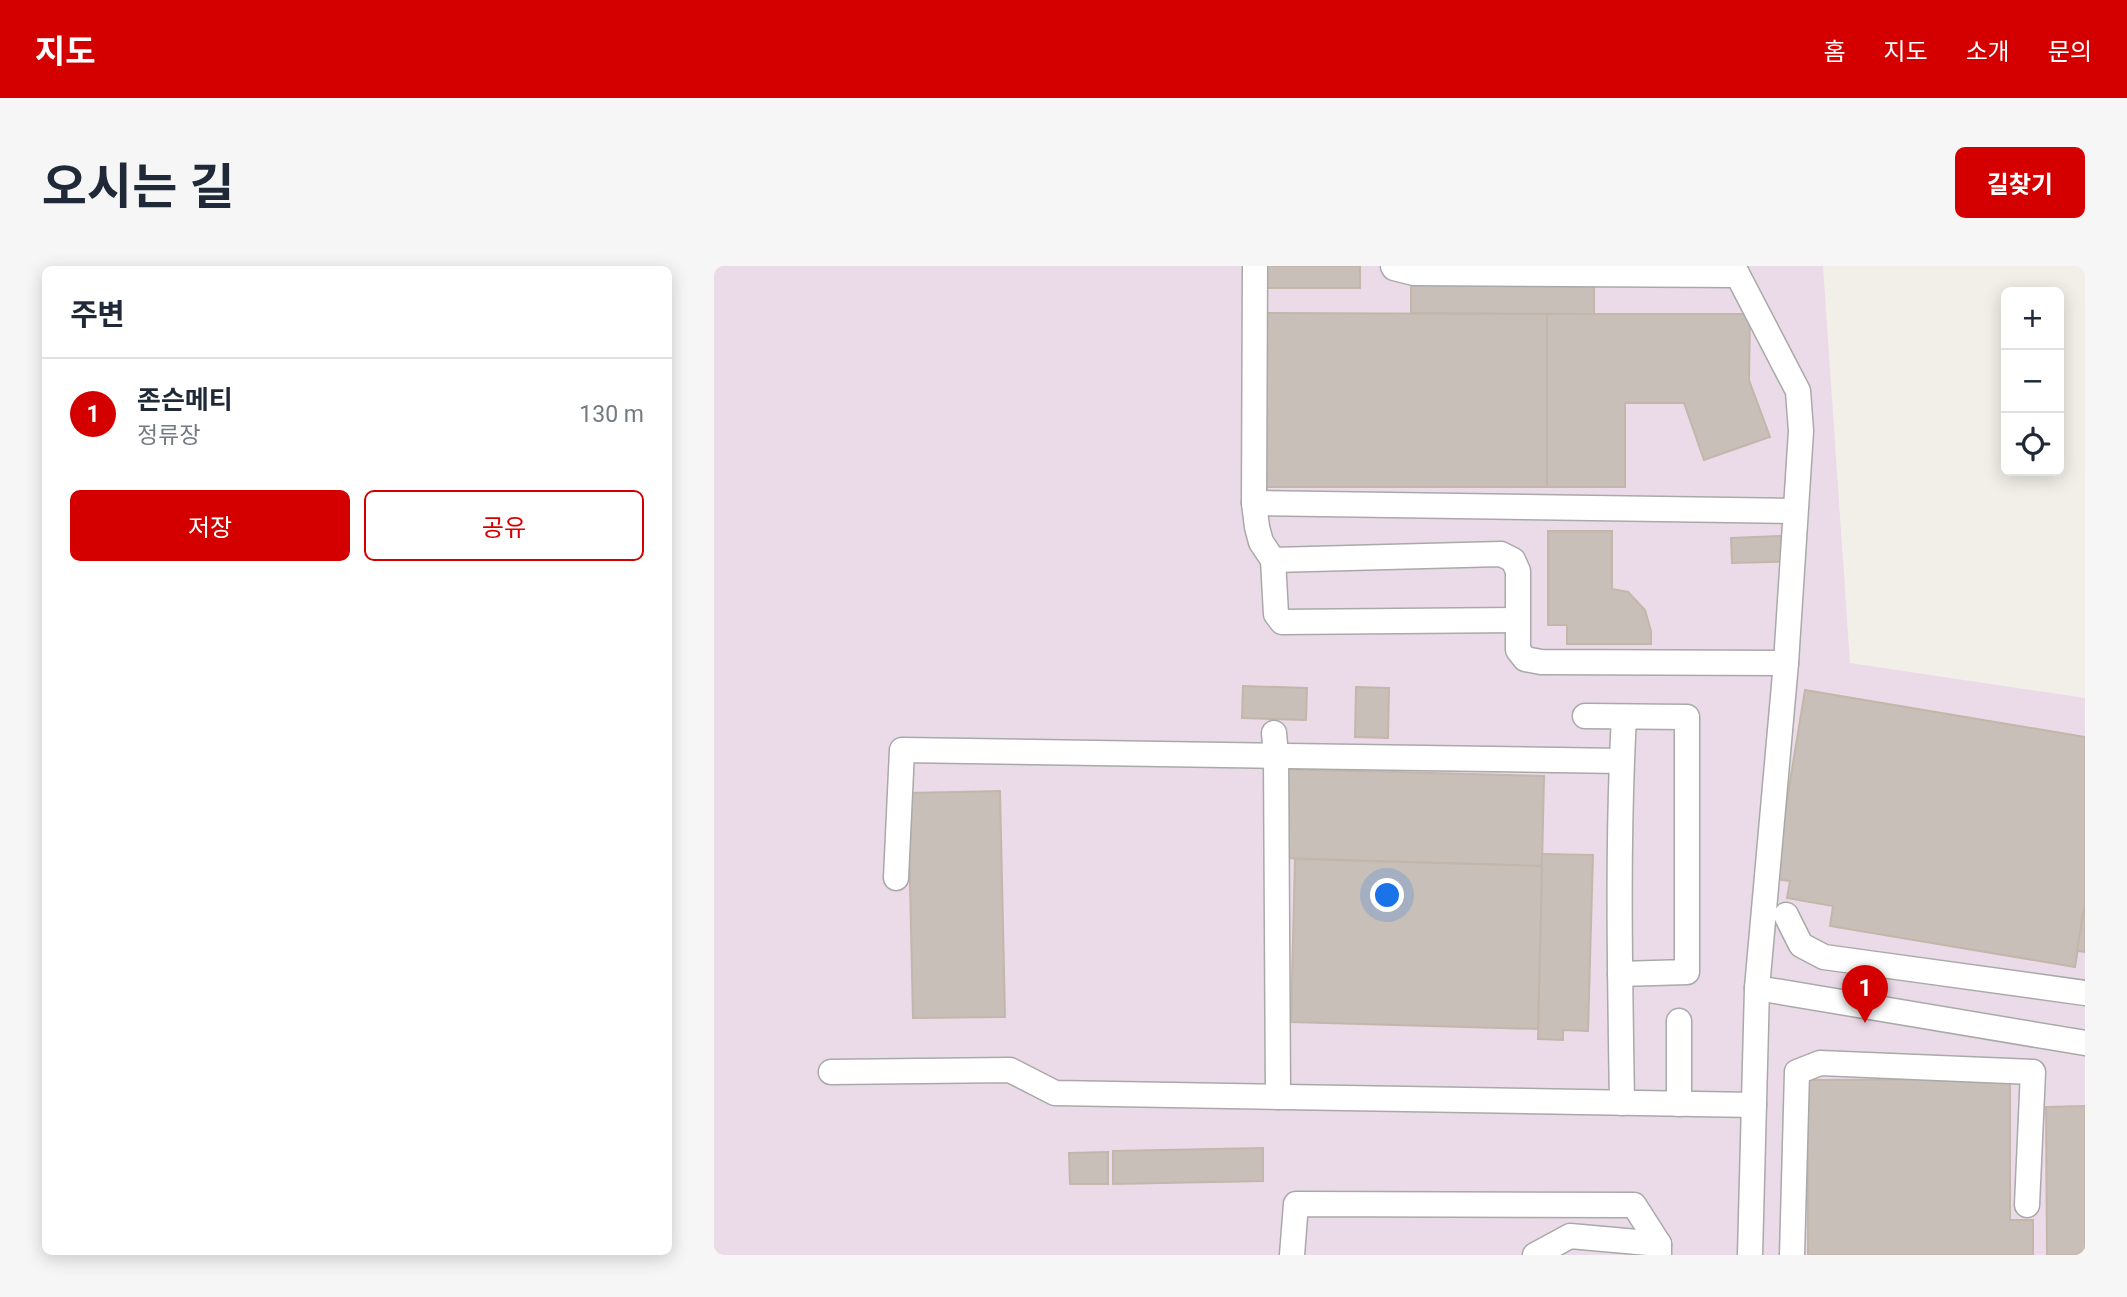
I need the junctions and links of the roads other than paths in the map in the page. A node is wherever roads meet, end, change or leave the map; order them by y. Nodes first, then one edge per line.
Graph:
1 (1255, 266) edge
2 (1393, 266) edge
3 (1735, 271) edge
4 (1254, 503) junction
5 (1795, 511) junction
6 (1273, 560) junction
7 (1517, 620) junction
8 (1786, 663) junction
9 (1585, 716) dead end
10 (1624, 716) junction
11 (1275, 744) junction
12 (1622, 761) junction
13 (895, 878) dead end
14 (1786, 915) dead end
15 (1620, 974) junction
16 (1757, 988) junction
17 (2085, 993) edge
18 (1679, 1021) dead end
19 (2085, 1043) edge
20 (831, 1072) dead end
21 (1278, 1097) junction
22 (1622, 1103) junction
23 (1679, 1104) junction
24 (1754, 1105) junction
25 (2027, 1205) dead end
26 (1659, 1250) edge
27 (1292, 1255) edge
28 (1535, 1255) edge
29 (1750, 1255) edge
30 (1792, 1255) edge

1 - 4 street
2 - 3 street
3 - 5 street
4 - 5 street
4 - 6 street
5 - 8 street
6 - 7 street
6 - 7 street
7 - 8 street
8 - 16 street
9 - 10 street
10 - 12 street
10 - 15 street
11 - 12 street
11 - 13 street
11 - 21 street
12 - 15 street
14 - 17 street
15 - 22 street
16 - 19 street
16 - 24 street
18 - 23 street
20 - 21 street
21 - 22 street
22 - 23 street
23 - 24 street
24 - 29 street
25 - 30 street
26 - 27 street
26 - 28 street

